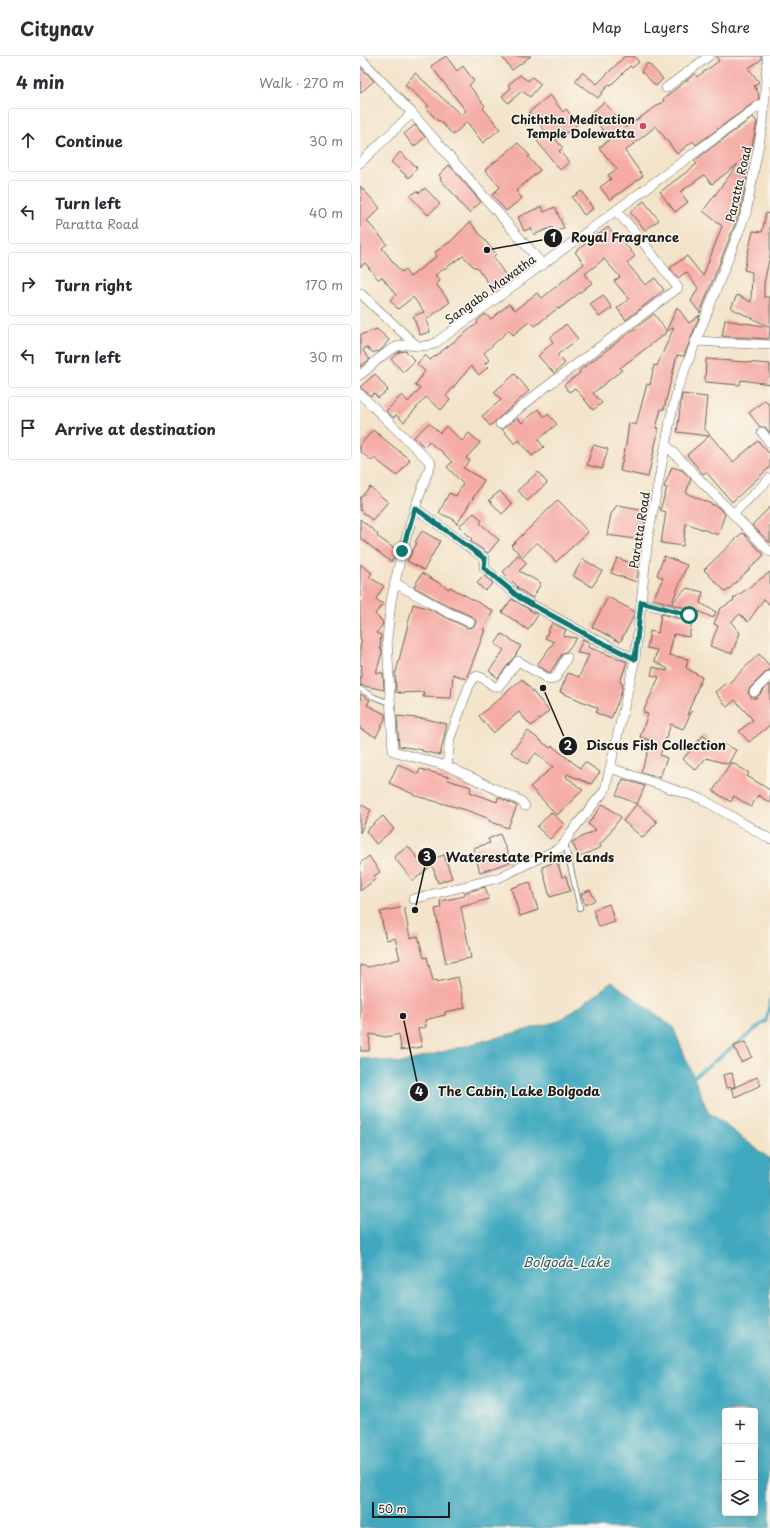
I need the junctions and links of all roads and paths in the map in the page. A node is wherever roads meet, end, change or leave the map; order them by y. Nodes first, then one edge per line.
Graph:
1 (709, 56) edge
2 (767, 56) edge
3 (360, 58) edge
4 (666, 88) dead end
5 (764, 102) junction
6 (412, 113) junction
7 (767, 122) edge
8 (360, 163) edge
9 (616, 211) junction
10 (543, 265) junction
11 (360, 293) edge
12 (696, 341) junction
13 (770, 345) edge
14 (417, 346) junction
15 (360, 375) edge
16 (360, 394) edge
17 (500, 424) dead end
18 (762, 432) dead end
19 (770, 443) edge
20 (666, 444) junction
21 (770, 478) edge
22 (415, 508) junction
23 (733, 514) junction
24 (770, 552) edge
25 (395, 583) junction
26 (641, 602) junction
27 (689, 615) dead end
28 (470, 622) dead end
29 (567, 657) dead end
30 (635, 659) junction
31 (770, 676) edge
32 (360, 689) edge
33 (754, 692) dead end
34 (390, 703) junction
35 (447, 766) junction
36 (610, 768) junction
37 (525, 806) dead end
38 (770, 839) edge
39 (564, 842) junction
40 (413, 899) dead end
41 (580, 908) dead end

1 - 4 street
2 - 5 street, Paratta Road
3 - 6 street
5 - 7 street, Paratta Road
5 - 9 street, Sangabo Mawatha
6 - 8 street
6 - 10 street
7 - 12 street, Paratta Road
9 - 10 street, Sangabo Mawatha
9 - 17 street
10 - 14 street, Sangabo Mawatha
11 - 14 street
12 - 13 street
12 - 20 street, Paratta Road
14 - 15 street, Sangabo Mawatha
16 - 22 street
18 - 19 street
20 - 23 street
20 - 26 street, Paratta Road
21 - 23 street
22 - 25 street
22 - 30 street
23 - 24 street
25 - 28 street
25 - 34 street
26 - 27 street
26 - 30 street, Paratta Road
29 - 35 street
30 - 36 street, Paratta Road
31 - 33 street
32 - 34 lane
34 - 35 street
35 - 37 street
36 - 38 street
36 - 39 street, Paratta Road
39 - 40 street, Paratta Road
39 - 41 lane

